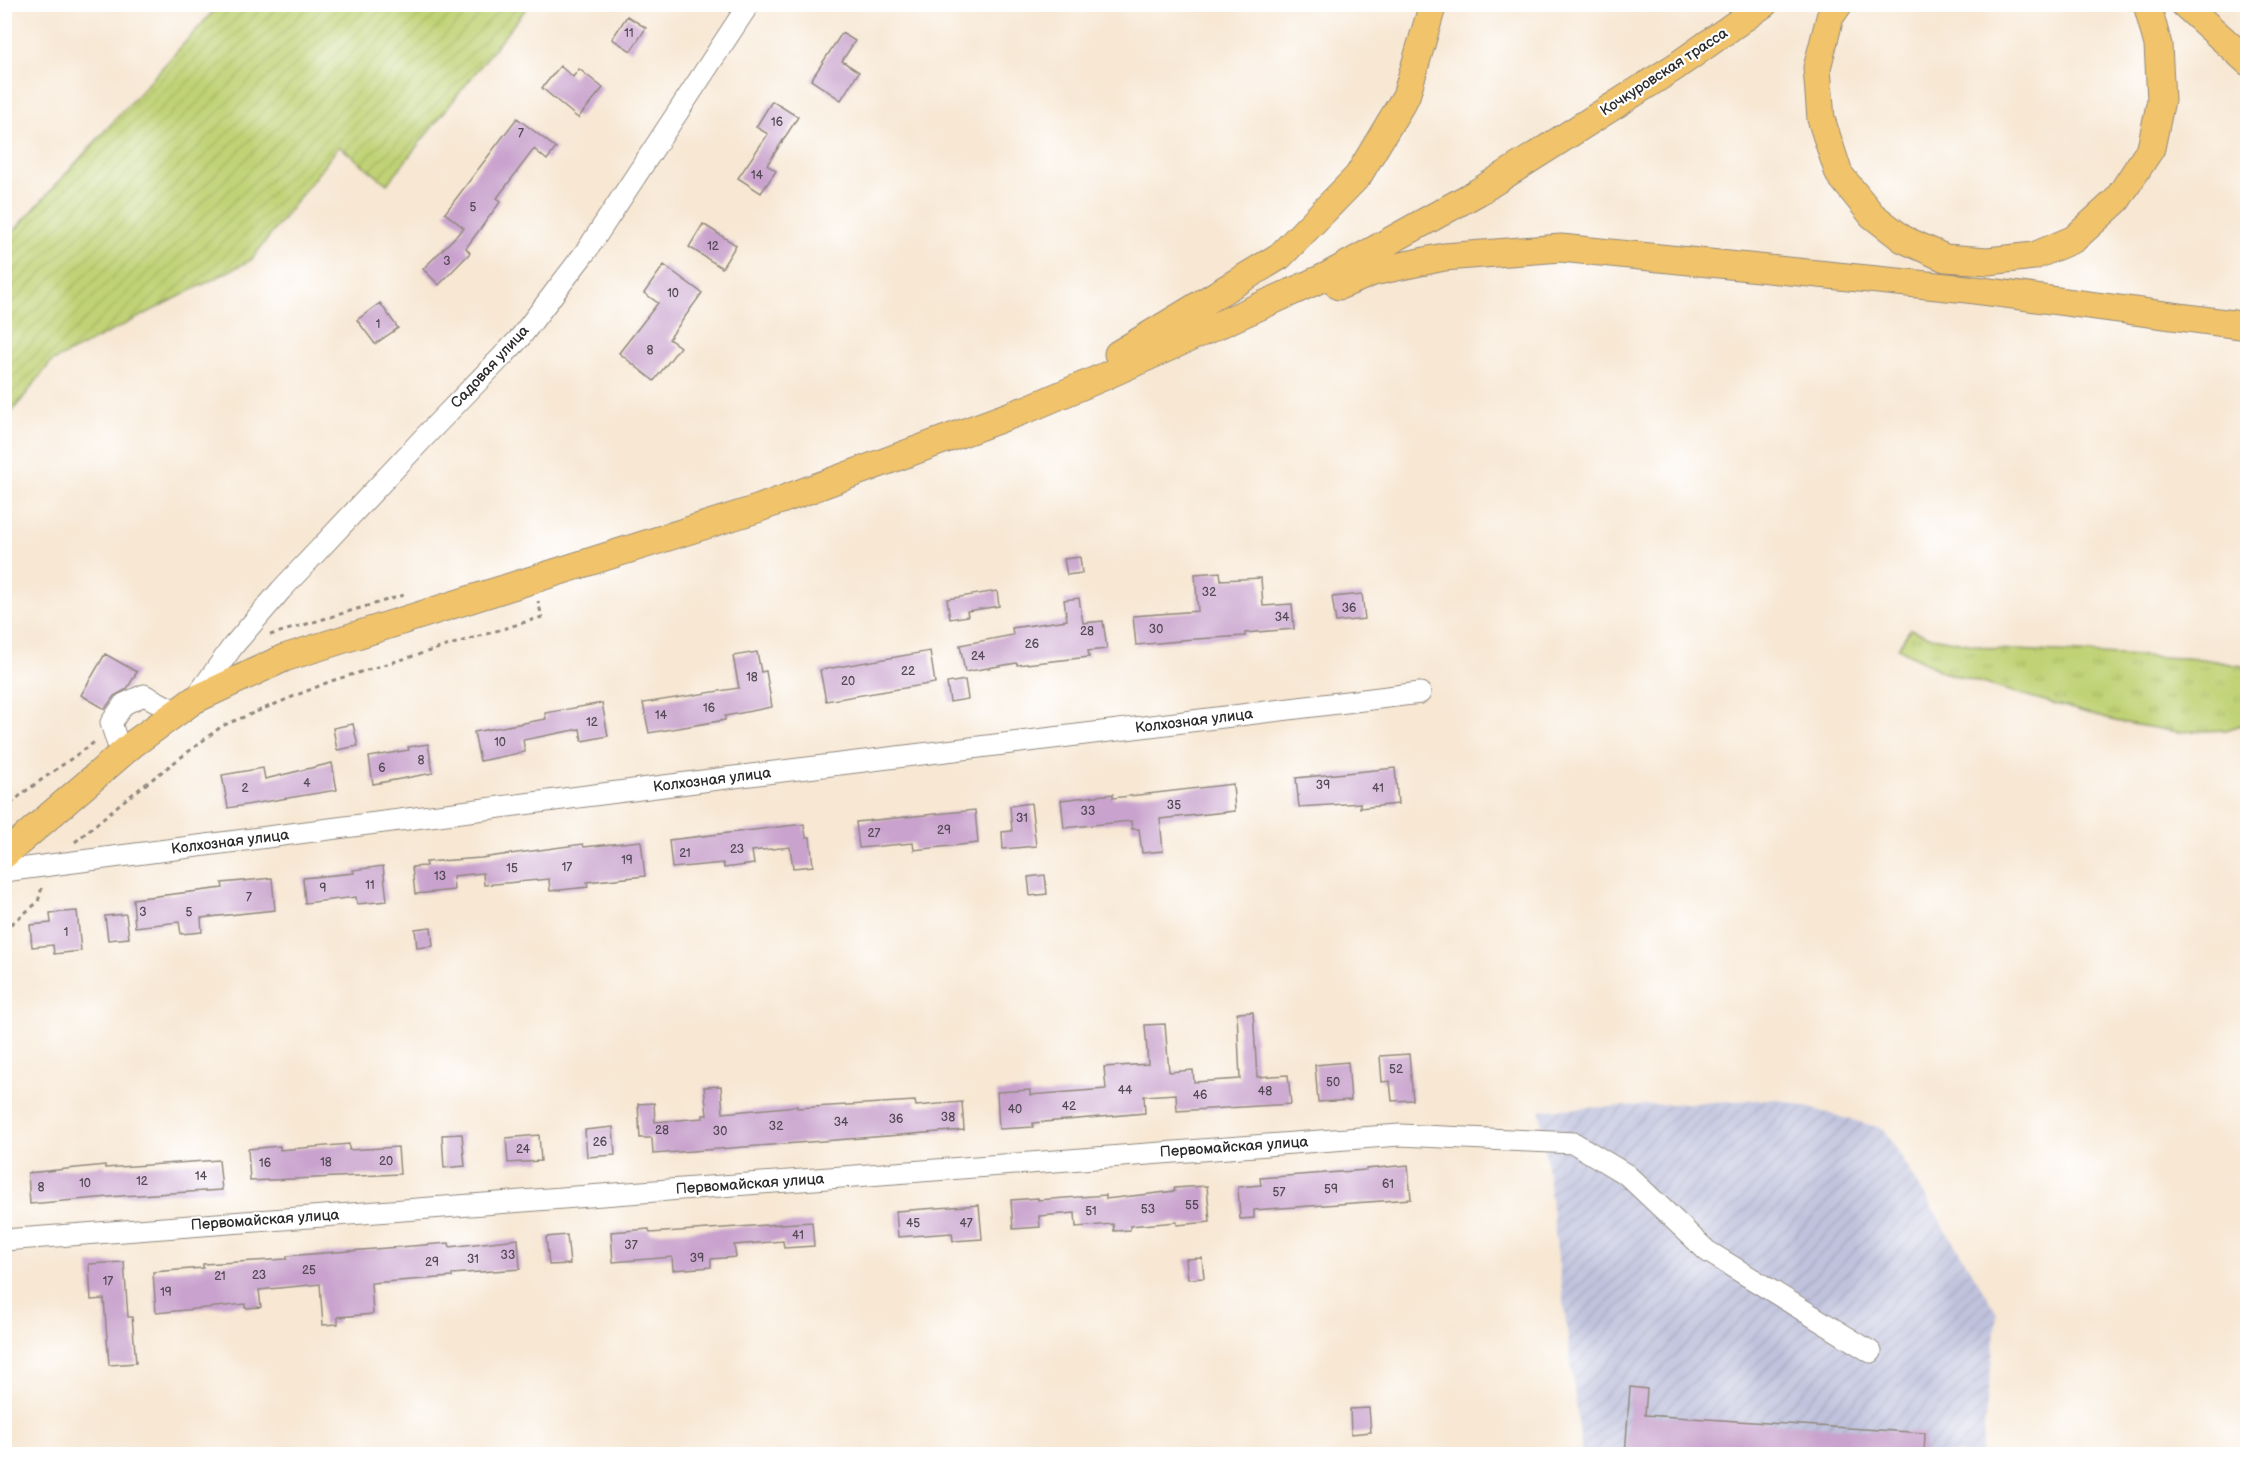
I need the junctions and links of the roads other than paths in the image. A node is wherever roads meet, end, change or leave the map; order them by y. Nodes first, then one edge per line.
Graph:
1 (749, 4) edge
2 (1433, 4) edge
3 (1764, 4) edge
4 (1839, 4) edge
5 (2147, 4) edge
6 (2184, 4) edge
7 (2247, 62) edge
8 (2247, 326) edge
9 (1103, 377) junction
10 (1030, 408) junction
11 (1420, 693) dead end
12 (186, 706) junction
13 (121, 754) junction
14 (4, 855) edge
15 (4, 871) edge
16 (4, 1240) edge
17 (1871, 1352) dead end

1 - 12 street, Садовая улица
2 - 10 main road
3 - 9 main road, Кочкуровская трасса
4 - 5 main road
6 - 7 main road
8 - 9 main road
9 - 10 main road
10 - 12 main road
11 - 15 street, Колхозная улица
12 - 13 main road
12 - 13 street
13 - 14 main road
16 - 17 street, Первомайская улица

